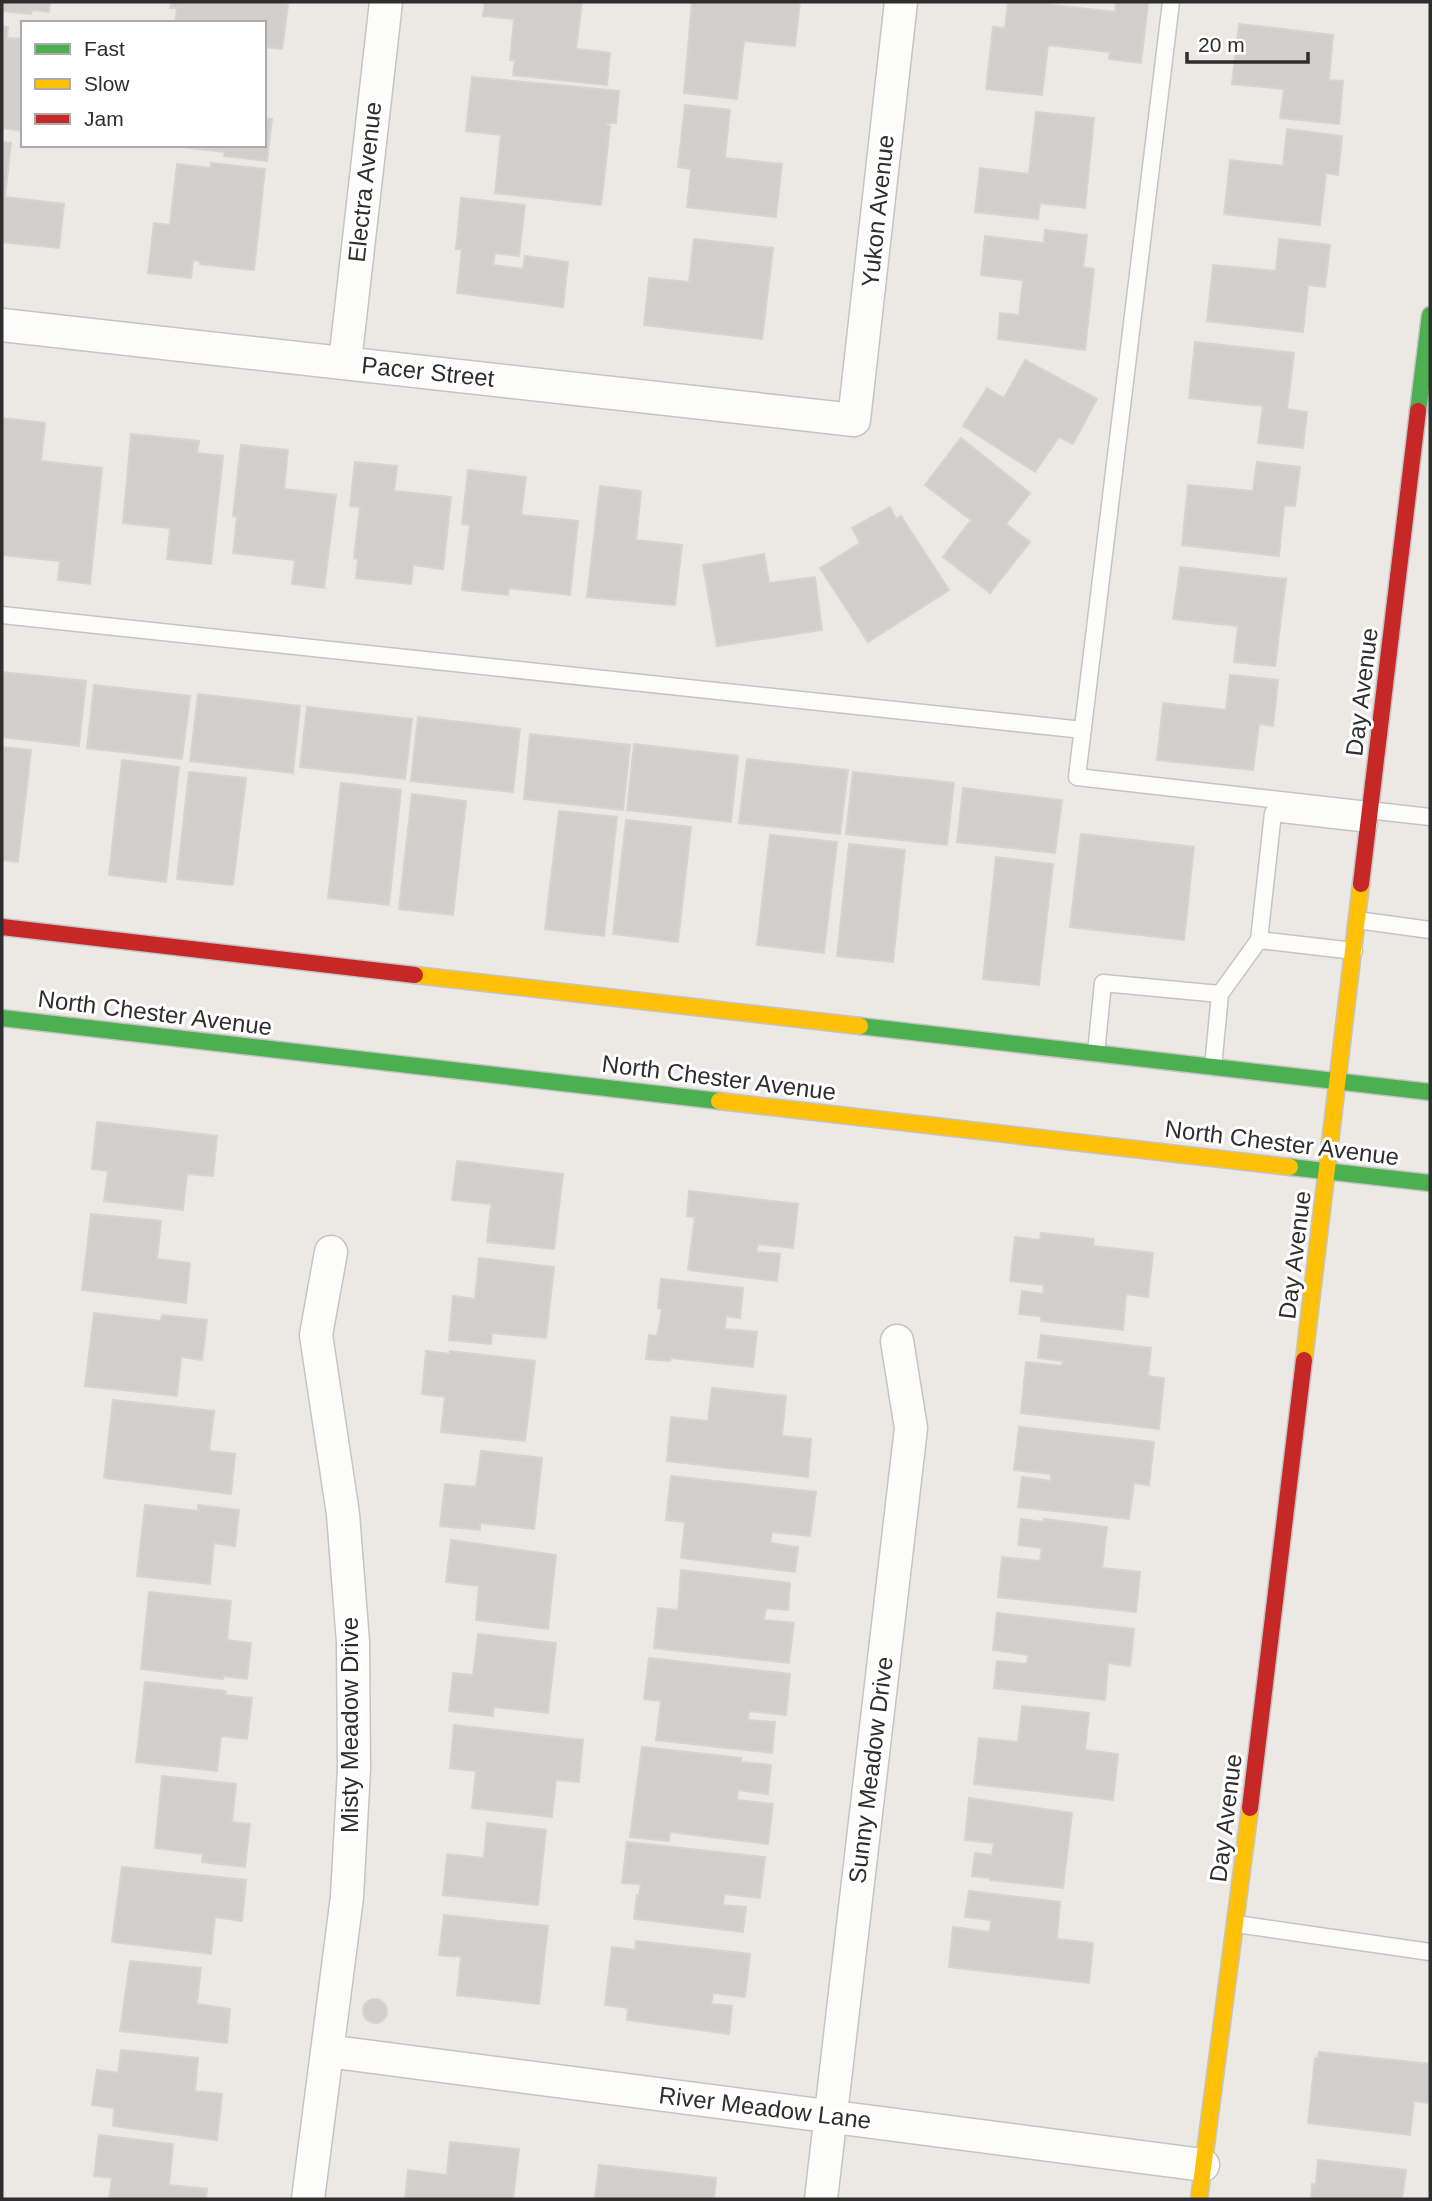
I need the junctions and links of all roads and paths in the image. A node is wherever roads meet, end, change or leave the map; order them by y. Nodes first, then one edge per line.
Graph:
1 (386, 2) edge
2 (901, 2) edge
3 (1171, 2) edge
4 (1430, 315) edge
5 (2, 325) edge
6 (345, 362) junction
7 (854, 420) joint
8 (2, 615) edge
9 (1083, 730) junction
10 (1370, 817) junction
11 (1430, 817) edge
12 (1357, 920) junction
13 (2, 927) edge
14 (1430, 930) edge
15 (1259, 940) junction
16 (1354, 951) junction
17 (1220, 994) junction
18 (2, 1018) edge
19 (1096, 1053) junction
20 (1213, 1067) junction
21 (1338, 1081) junction
22 (1430, 1092) edge
23 (1328, 1171) junction
24 (1430, 1183) edge
25 (331, 1252) dead end
26 (897, 1341) dead end
27 (1236, 1924) junction
28 (1430, 1952) edge
29 (327, 2051) junction
30 (832, 2117) junction
31 (1203, 2165) junction
32 (308, 2199) edge
33 (821, 2199) edge
34 (1199, 2199) edge

1 - 6 street, Electra Avenue
2 - 7 street, Yukon Avenue
3 - 9 lane
4 - 10 main road, Day Avenue
5 - 6 street, Pacer Street
6 - 7 street, Pacer Street
8 - 9 lane
9 - 10 lane
10 - 11 lane
10 - 12 main road, Day Avenue
10 - 15 lane
12 - 14 lane
12 - 16 main road, Day Avenue
13 - 19 main road
15 - 16 lane
15 - 17 lane
16 - 21 main road, Day Avenue
17 - 19 lane
17 - 20 lane
18 - 23 main road, North Chester Avenue
19 - 20 main road
20 - 21 main road
21 - 22 main road
21 - 23 main road, Day Avenue
23 - 24 main road, North Chester Avenue
23 - 27 main road, Day Avenue
25 - 29 street, Misty Meadow Drive
26 - 30 street, Sunny Meadow Drive
27 - 28 lane
27 - 31 main road, Day Avenue
29 - 30 street, River Meadow Lane
29 - 32 street, Misty Meadow Drive
30 - 31 street, River Meadow Lane
30 - 33 street, Sunny Meadow Drive
31 - 34 main road, Day Avenue

